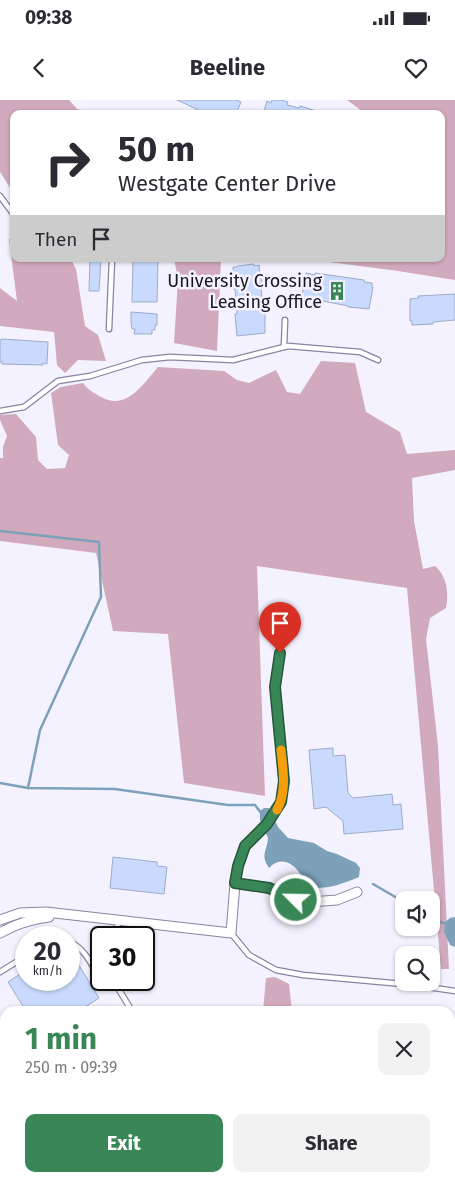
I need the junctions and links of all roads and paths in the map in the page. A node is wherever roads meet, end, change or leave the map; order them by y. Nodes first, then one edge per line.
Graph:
1 (0, 196) edge
2 (10, 210) edge
3 (112, 262) edge
4 (285, 320) dead end
5 (108, 329) dead end
6 (284, 346) junction
7 (378, 360) dead end
8 (0, 411) edge
9 (280, 653) dead end
10 (235, 883) junction
11 (357, 892) dead end
12 (75, 916) junction
13 (0, 920) edge
14 (118, 920) junction
15 (117, 926) edge
16 (0, 933) edge
17 (231, 933) junction
18 (80, 949) edge
19 (90, 962) edge
20 (15, 963) edge
21 (0, 972) edge
22 (120, 991) edge
23 (455, 991) edge
24 (129, 1006) edge

1 - 2 lane
3 - 5 lane
4 - 6 lane
6 - 7 lane
6 - 8 lane
9 - 10 street
10 - 11 street
10 - 17 street
12 - 13 street
12 - 14 street
12 - 16 street
14 - 15 lane
14 - 17 street
17 - 23 lane
18 - 19 lane
20 - 21 lane
22 - 24 lane

